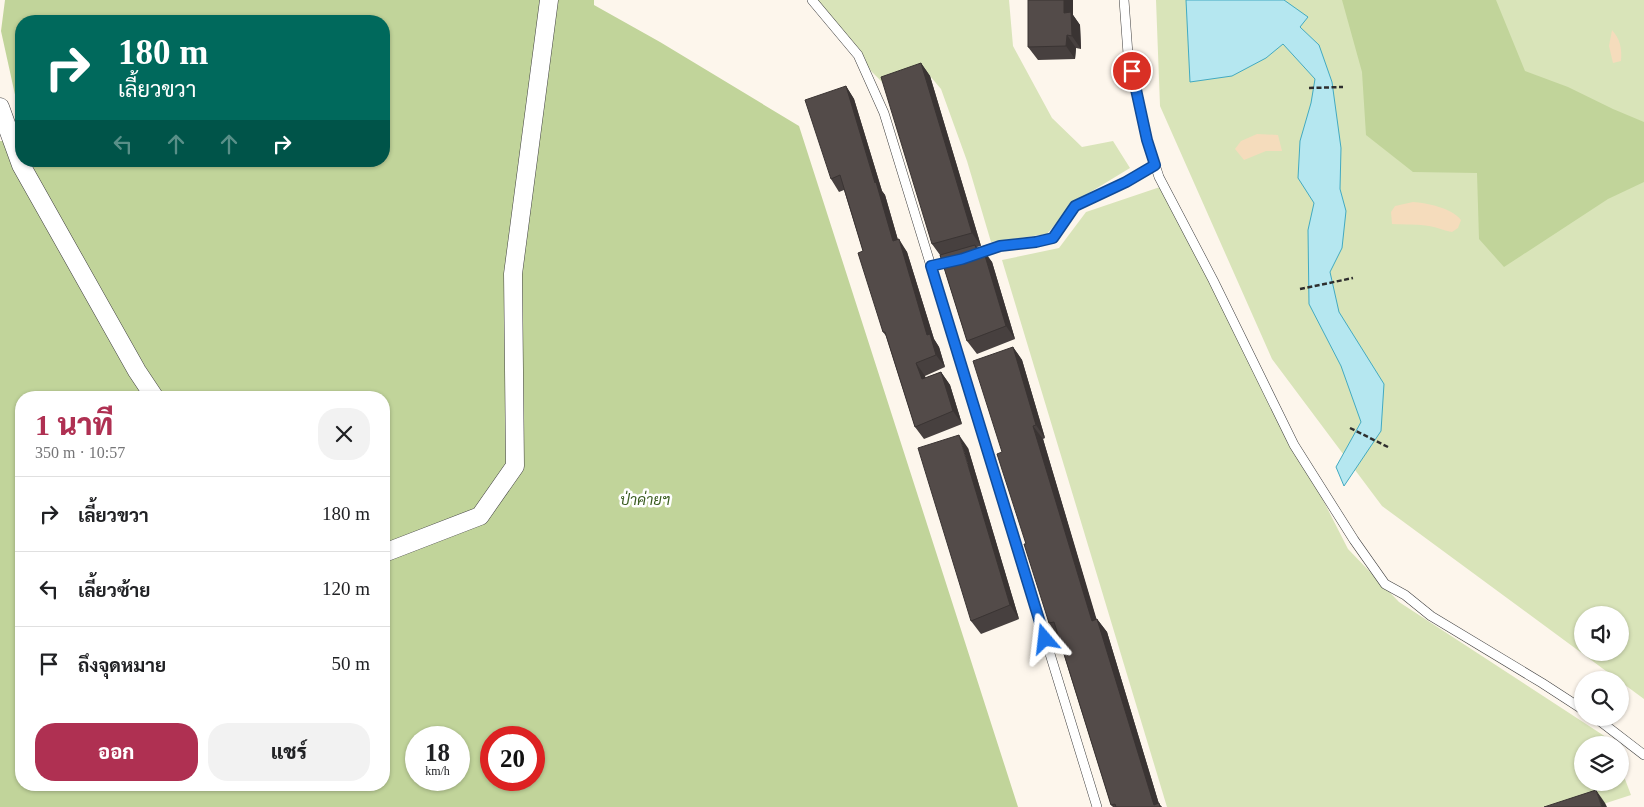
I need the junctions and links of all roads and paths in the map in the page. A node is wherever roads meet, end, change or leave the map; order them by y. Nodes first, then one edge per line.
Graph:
1 (549, 0) edge
2 (812, 0) edge
3 (1124, 0) edge
4 (1343, 87) dead end
5 (1309, 88) dead end
6 (0, 106) edge
7 (15, 148) edge
8 (1155, 165) junction
9 (22, 167) edge
10 (962, 259) edge
11 (1353, 278) dead end
12 (1300, 288) dead end
13 (150, 391) edge
14 (1350, 428) dead end
15 (1390, 448) dead end
16 (390, 550) edge
17 (1574, 704) edge
18 (1606, 726) edge
19 (1644, 755) edge
20 (1097, 807) edge

1 - 16 street
2 - 20 lane
3 - 8 lane
4 - 5 path
6 - 7 street
8 - 10 lane
8 - 17 lane
9 - 13 street
11 - 12 path
14 - 15 path
18 - 19 lane

